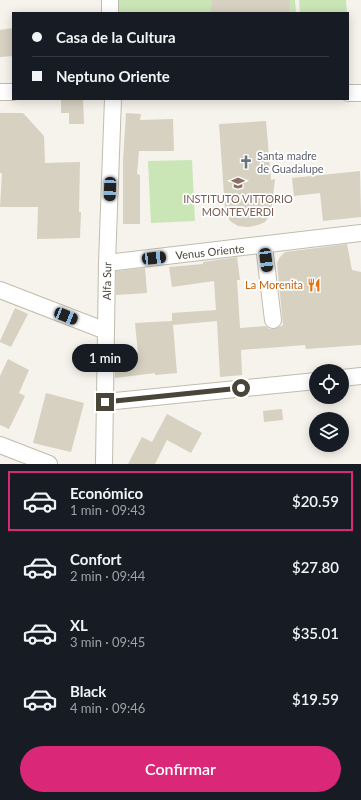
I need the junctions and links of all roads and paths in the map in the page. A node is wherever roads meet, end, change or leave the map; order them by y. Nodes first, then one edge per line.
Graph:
1 (110, 0) edge
2 (110, 12) edge
3 (0, 92) edge
4 (12, 92) edge
5 (349, 93) edge
6 (361, 93) edge
7 (113, 100) edge
8 (361, 233) edge
9 (264, 246) junction
10 (107, 263) junction
11 (0, 290) edge
12 (273, 320) dead end
13 (106, 331) junction
14 (361, 376) edge
15 (349, 377) edge
16 (309, 382) edge
17 (105, 402) junction
18 (0, 445) edge
19 (49, 464) edge
20 (104, 464) edge

1 - 2 street
3 - 4 street
5 - 6 street
7 - 10 street, Alfa Sur
8 - 9 street, Venus Oriente
9 - 10 street, Venus Oriente
9 - 12 street
10 - 13 street, Alfa Sur
11 - 13 street
13 - 17 street, Alfa Sur
14 - 15 street
16 - 17 street
17 - 20 street, Alfa Sur
18 - 19 street

